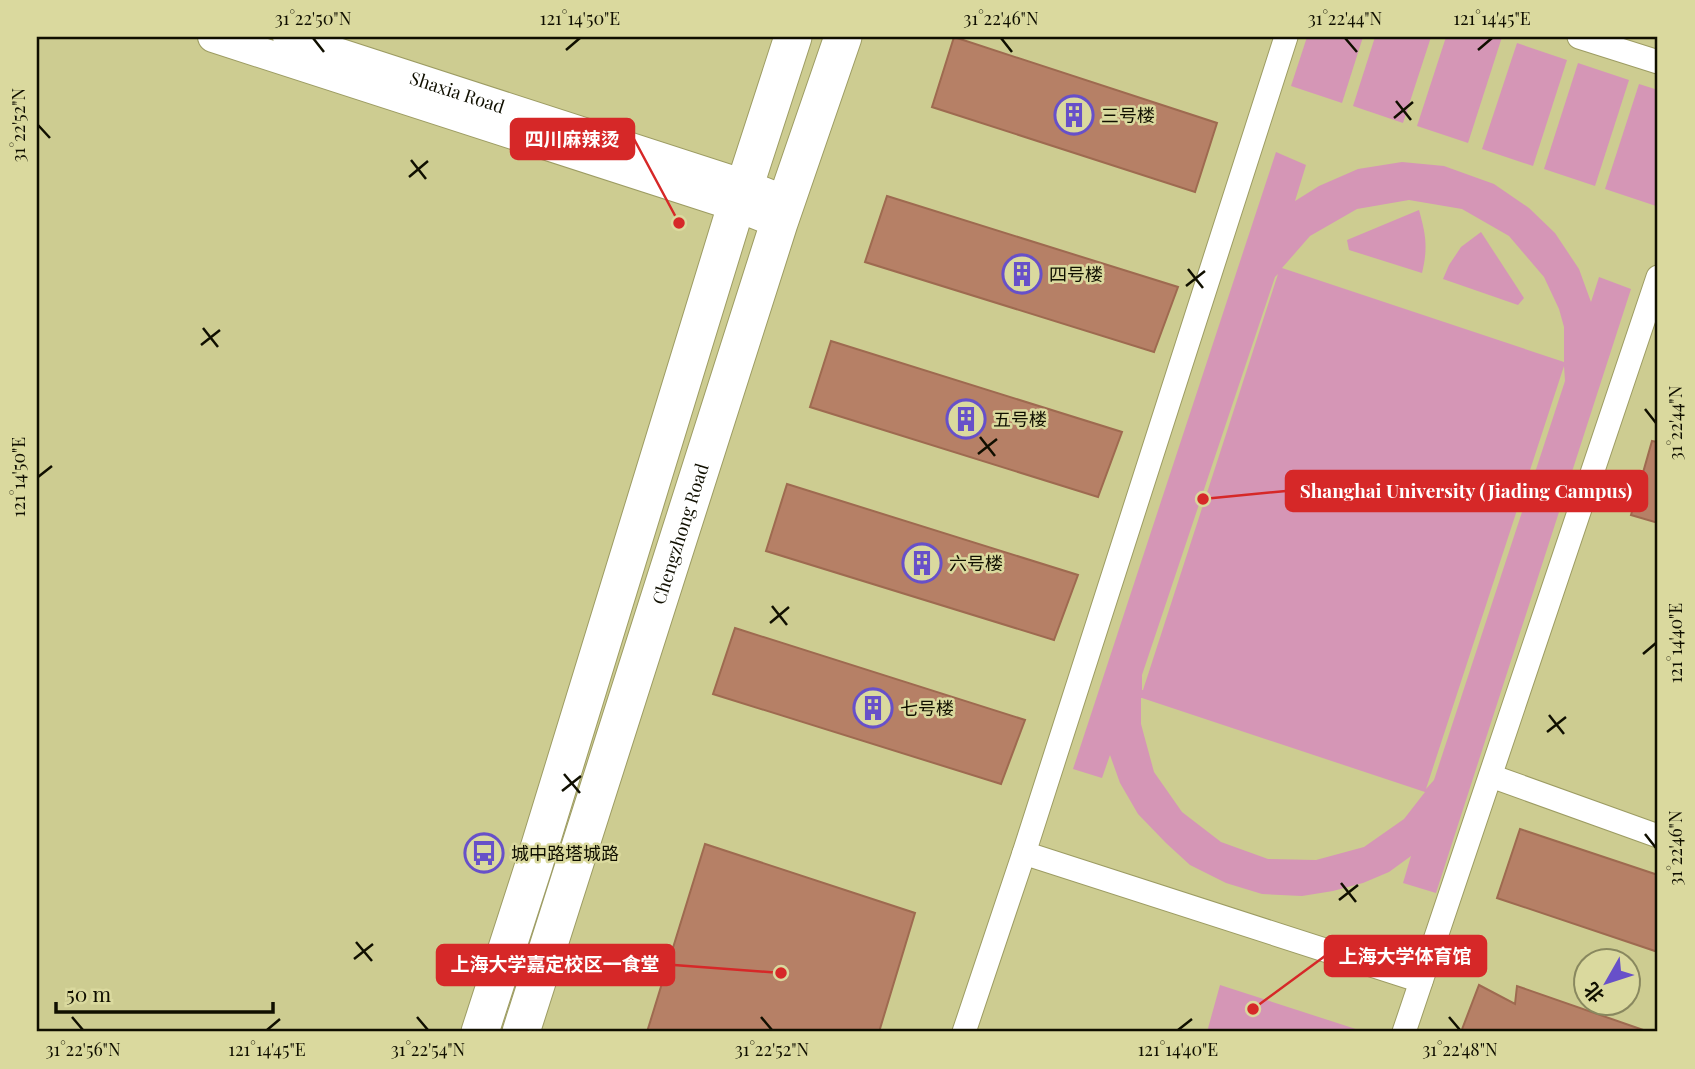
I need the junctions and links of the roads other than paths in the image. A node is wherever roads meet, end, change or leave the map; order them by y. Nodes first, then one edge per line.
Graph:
1 (213, 37) edge
2 (288, 37) edge
3 (793, 37) edge
4 (843, 37) edge
5 (1286, 37) edge
6 (1579, 37) edge
7 (1658, 62) edge
8 (741, 196) junction
9 (784, 212) junction
10 (1658, 277) edge
11 (1491, 776) junction
12 (1658, 836) edge
13 (1024, 853) junction
14 (1421, 981) junction
15 (480, 1032) edge
16 (522, 1032) edge
17 (964, 1032) edge
18 (1404, 1032) edge

1 - 8 street
2 - 8 street, Shaxia Road
3 - 8 main road
4 - 9 main road, Chengzhong Road
5 - 13 street
6 - 7 street
8 - 9 street, Shaxia Road
8 - 15 main road
9 - 16 main road, Chengzhong Road
10 - 11 street
11 - 12 street
11 - 14 street
13 - 14 street
13 - 17 street
14 - 18 street

